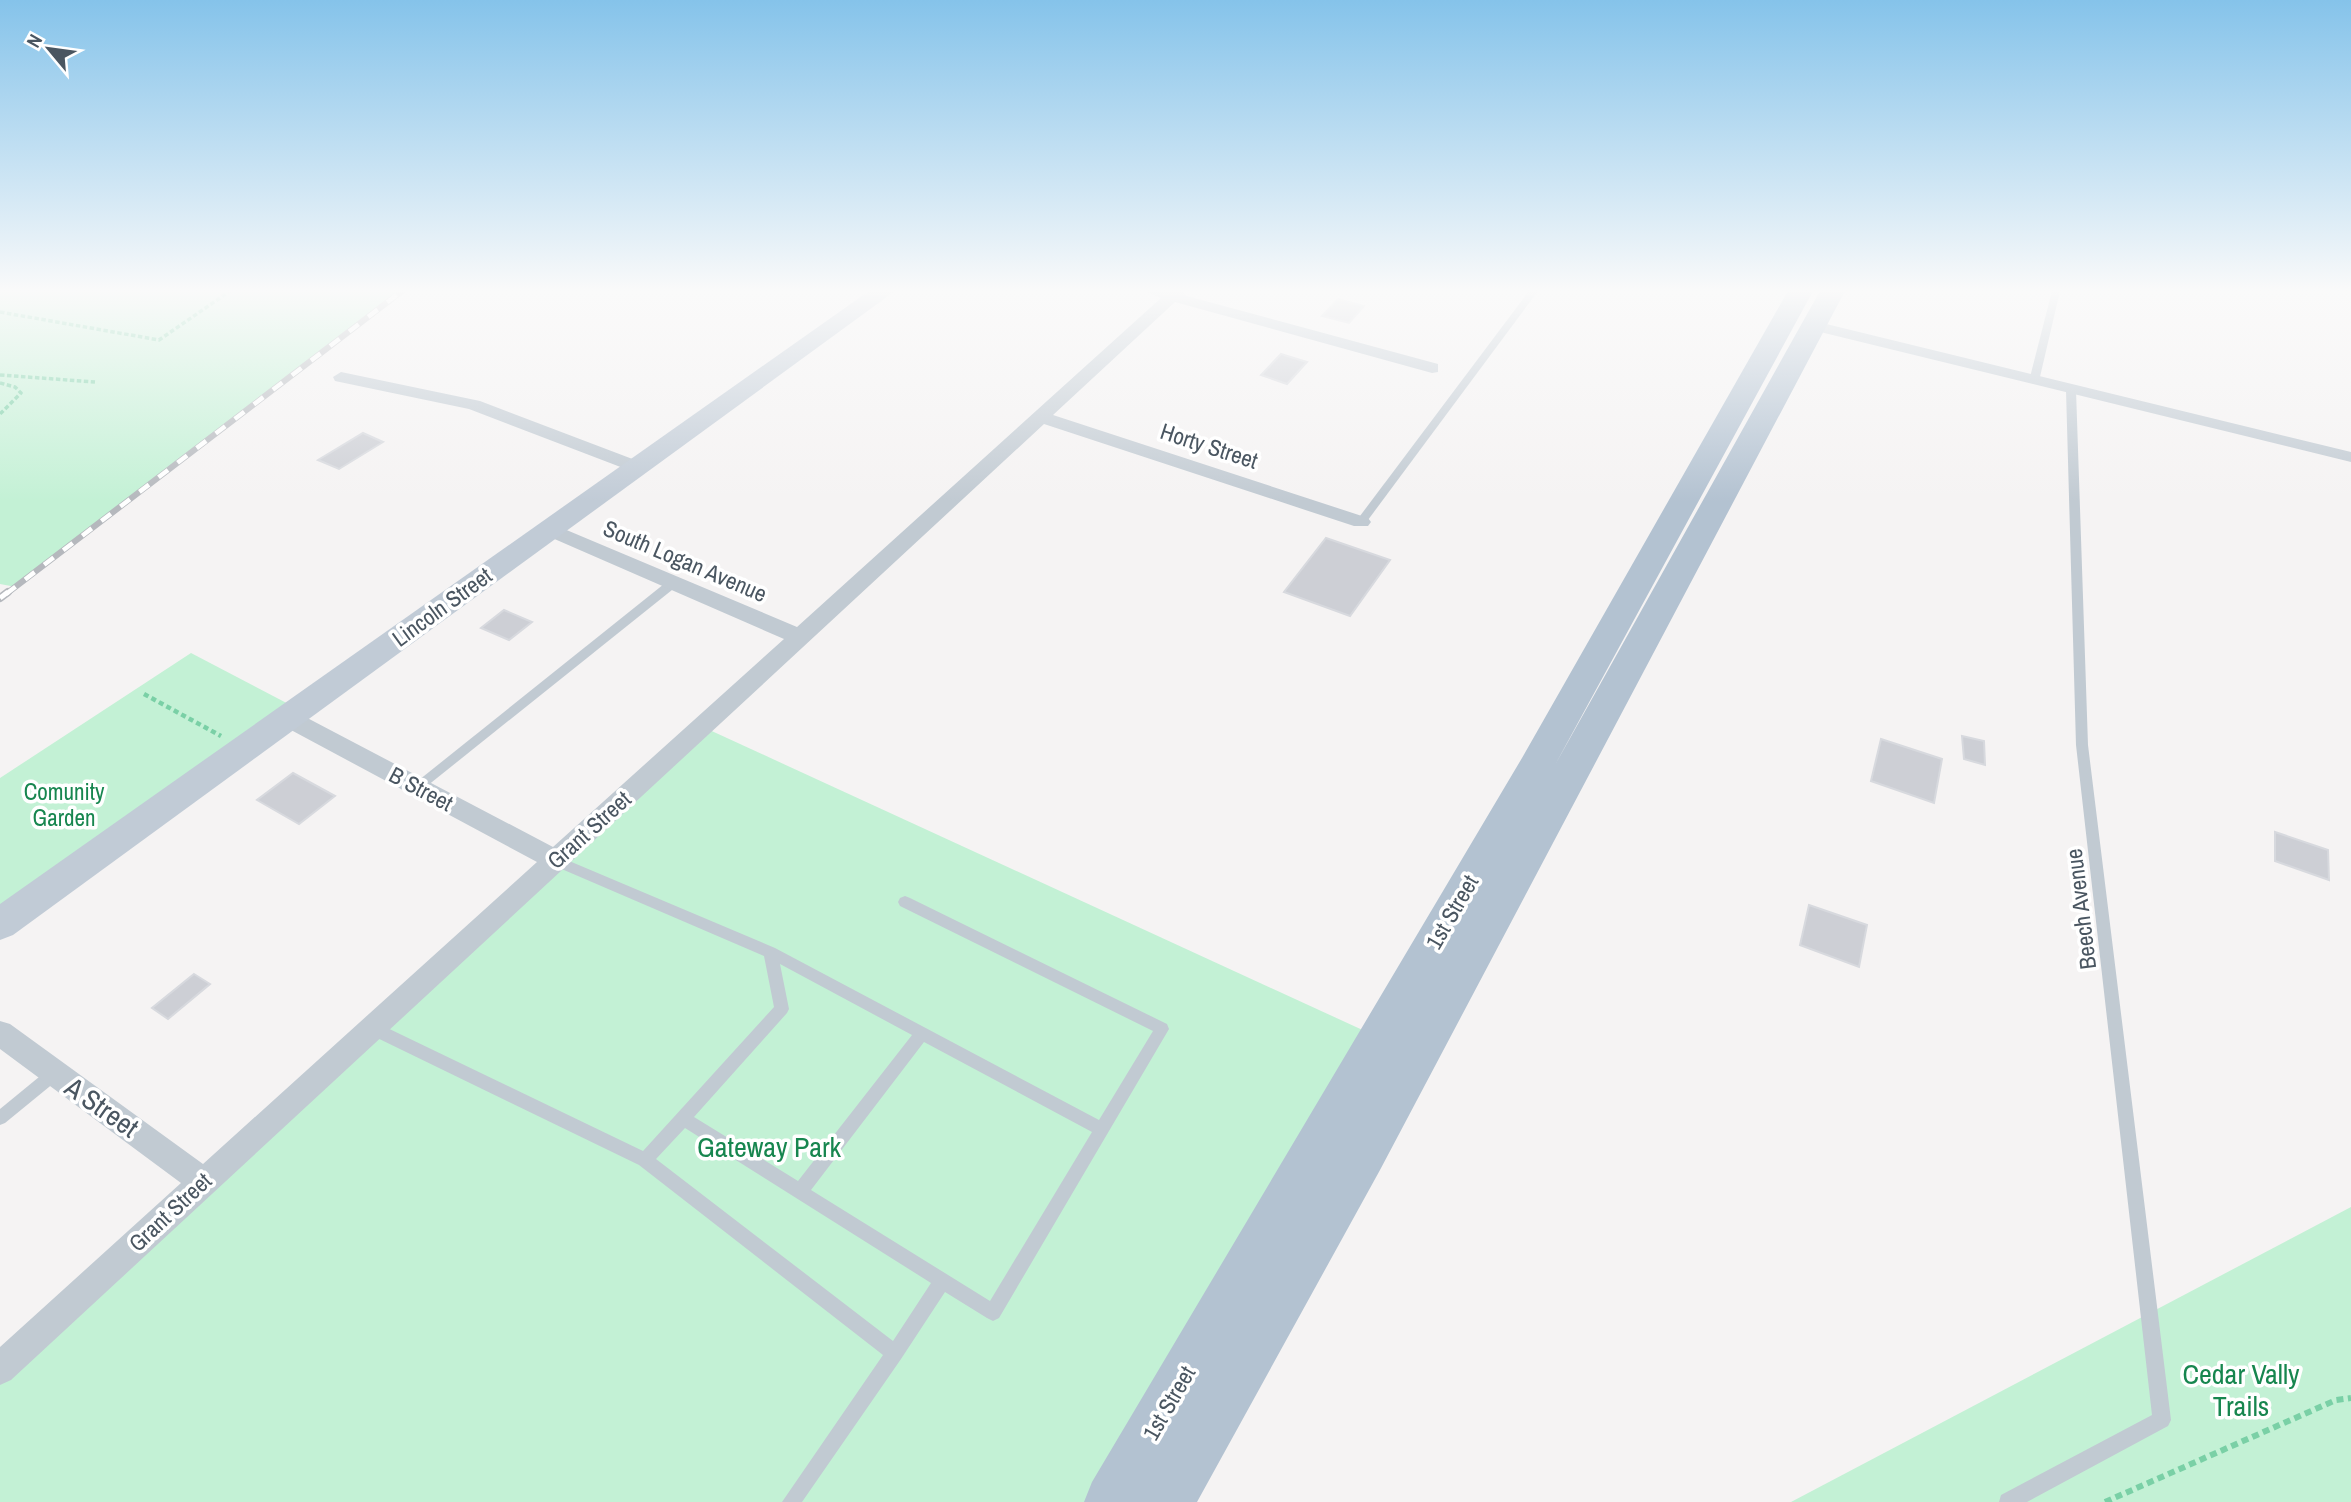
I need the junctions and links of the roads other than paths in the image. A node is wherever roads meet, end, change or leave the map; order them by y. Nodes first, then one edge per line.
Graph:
1 (786, 361) edge
2 (1098, 361) edge
3 (1408, 361) edge
4 (1482, 361) edge
5 (1772, 361) edge
6 (1775, 361) edge
7 (1967, 361) edge
8 (2039, 361) edge
9 (1432, 368) dead end
10 (341, 377) dead end
11 (2034, 381) junction
12 (2071, 390) junction
13 (1041, 417) junction
14 (2351, 457) edge
15 (637, 467) junction
16 (1361, 522) joint
17 (550, 530) junction
18 (673, 583) junction
19 (802, 638) junction
20 (286, 718) junction
21 (418, 787) junction
22 (555, 860) junction
23 (905, 902) dead end
24 (0, 924) edge
25 (770, 952) junction
26 (372, 1028) junction
27 (0, 1033) edge
28 (922, 1033) junction
29 (55, 1073) junction
30 (0, 1118) edge
31 (683, 1118) junction
32 (1102, 1129) junction
33 (645, 1160) junction
34 (202, 1181) junction
35 (800, 1191) junction
36 (942, 1281) junction
37 (895, 1353) junction
38 (0, 1369) edge
39 (791, 1502) edge
40 (1112, 1502) edge
41 (1166, 1502) edge
42 (2008, 1502) edge

1 - 15 main road, Lincoln Street
2 - 13 street, Grant Street
3 - 9 street
4 - 16 lane
5 - 40 main road, 1st Street
6 - 41 main road, 1st Street
7 - 11 street
8 - 11 lane
10 - 15 street
11 - 12 street
12 - 14 street
12 - 42 lane, Beech Avenue
13 - 16 street, Horty Street
13 - 19 street, Grant Street
15 - 17 main road, Lincoln Street
17 - 18 street, South Logan Avenue
17 - 20 main road, Lincoln Street
18 - 19 street, South Logan Avenue
18 - 21 lane
19 - 22 street, Grant Street
20 - 21 street, B Street
20 - 24 main road, Lincoln Street
21 - 22 street, B Street
22 - 25 lane
22 - 26 street, Grant Street
23 - 32 lane
25 - 28 lane
25 - 31 lane
26 - 33 lane
26 - 34 street, Grant Street
27 - 29 street, A Street
28 - 32 lane
28 - 35 lane
29 - 30 lane
29 - 34 street, A Street
31 - 33 lane
31 - 35 lane
32 - 36 lane
33 - 37 lane
34 - 38 street, Grant Street
35 - 36 lane
36 - 37 lane
37 - 39 lane

